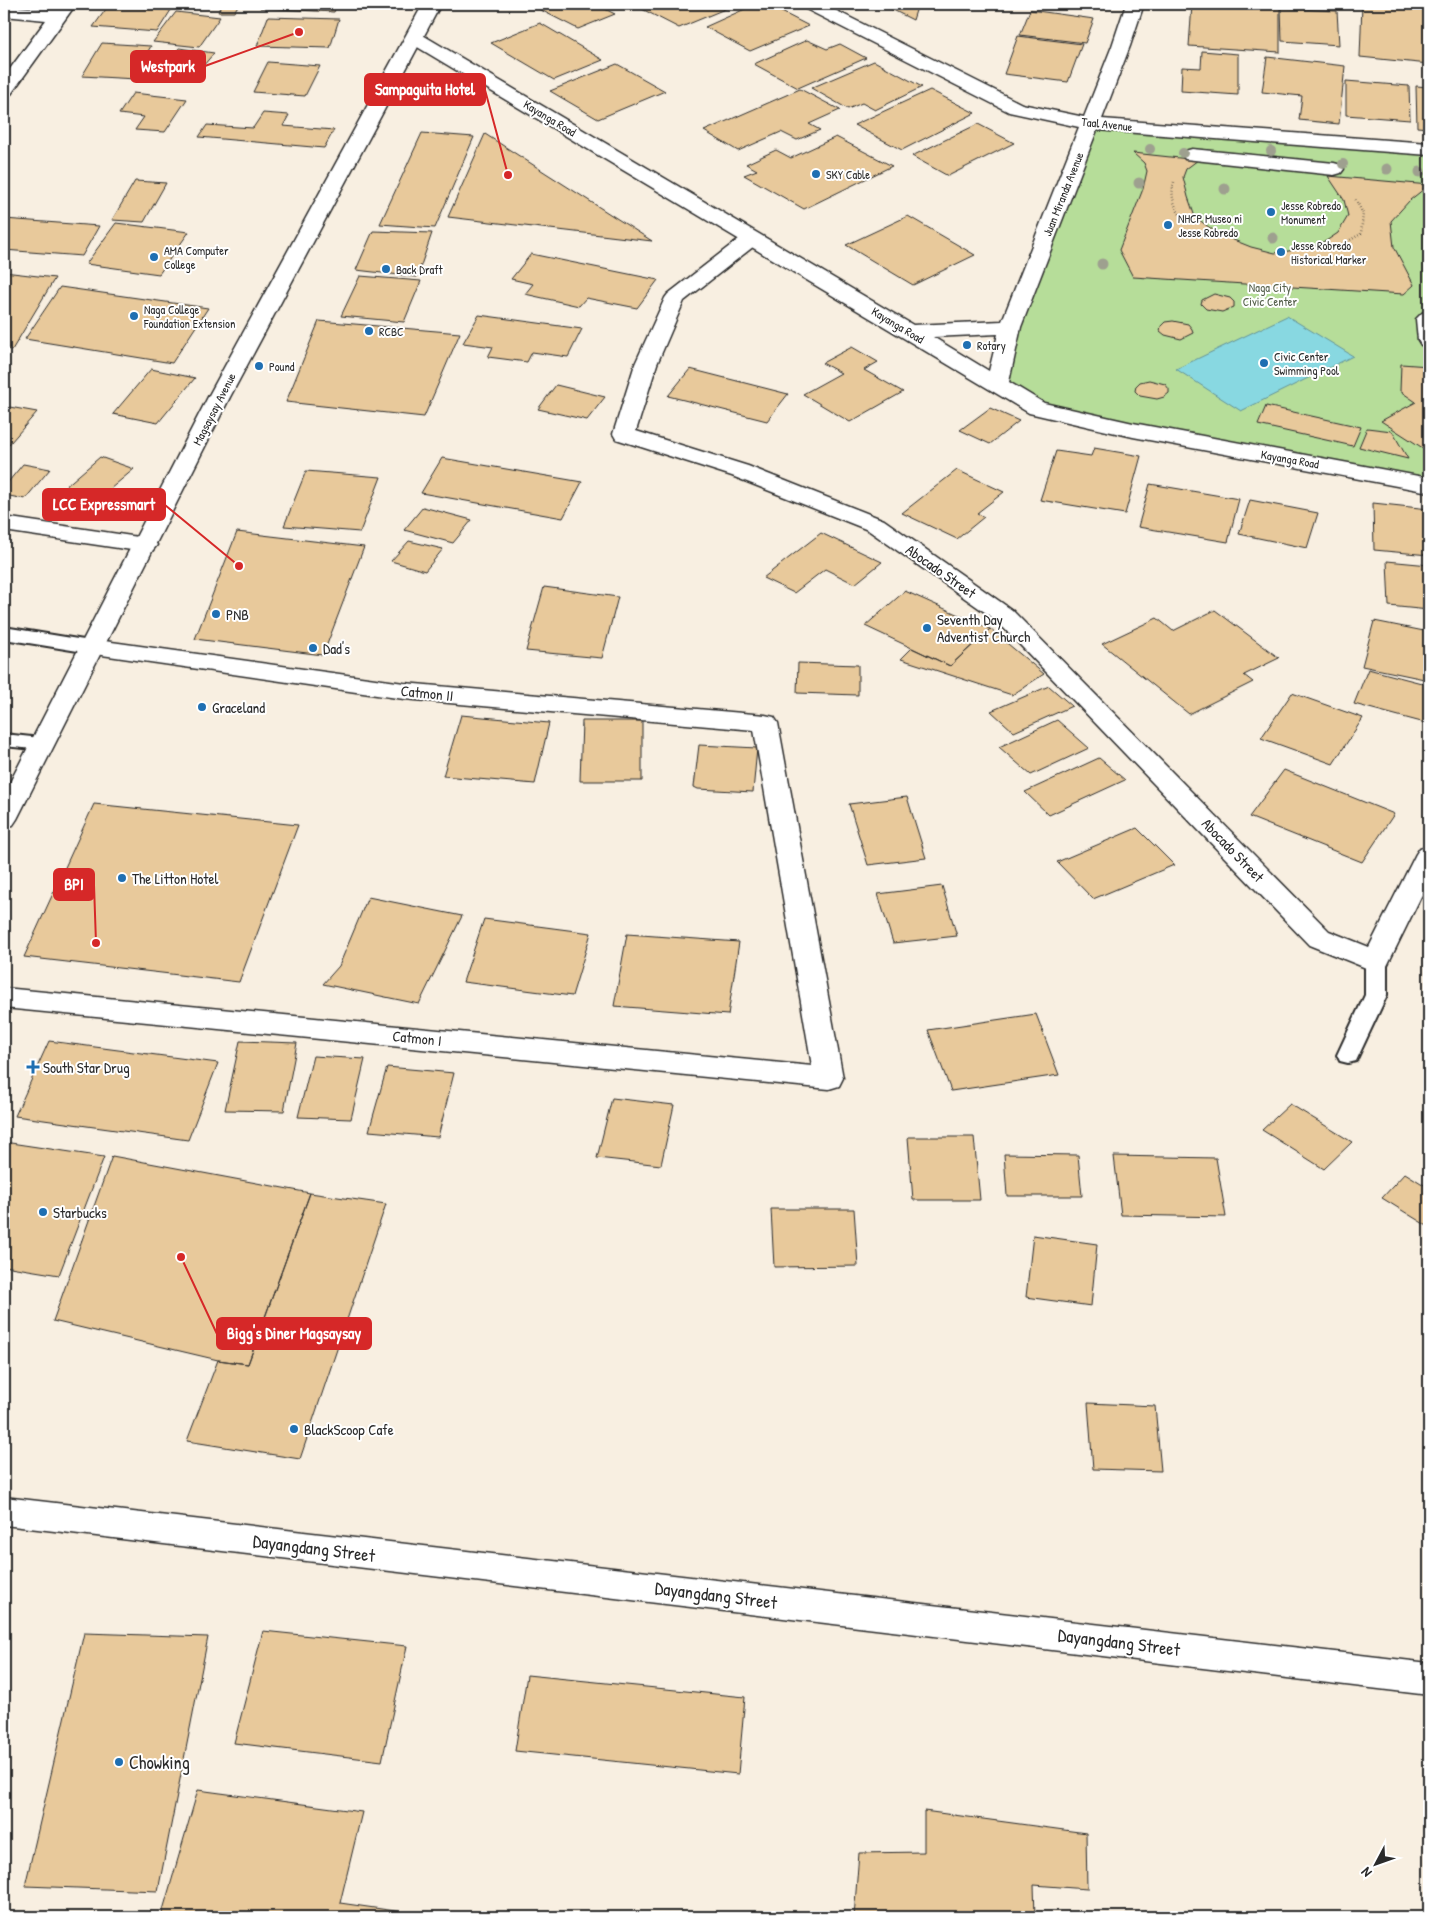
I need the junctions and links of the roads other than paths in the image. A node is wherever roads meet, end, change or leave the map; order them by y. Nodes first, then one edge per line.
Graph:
1 (432, 4) edge
2 (810, 4) edge
3 (1135, 4) edge
4 (62, 10) edge
5 (4, 11) edge
6 (415, 38) junction
7 (4, 90) edge
8 (1090, 124) junction
9 (1429, 149) edge
10 (1192, 155) road end
11 (1334, 169) road end
12 (751, 239) junction
13 (1429, 317) edge
14 (1010, 328) junction
15 (910, 332) junction
16 (1429, 340) edge
17 (997, 385) junction
18 (1429, 484) edge
19 (4, 524) edge
20 (145, 545) junction
21 (4, 633) edge
22 (90, 647) junction
23 (4, 740) edge
24 (43, 744) junction
25 (4, 819) edge
26 (1429, 854) edge
27 (1376, 962) junction
28 (4, 998) edge
29 (1348, 1055) dead end
30 (830, 1078) joint
31 (4, 1512) edge
32 (1429, 1679) edge

1 - 6 street, Magsaysay Avenue
2 - 8 street, Taal Avenue
3 - 8 street, Juan Miranda Avenue
4 - 5 street
4 - 7 street
6 - 12 street, Kayanga Road
6 - 20 street, Magsaysay Avenue
8 - 9 street, Taal Avenue
8 - 14 street, Juan Miranda Avenue
10 - 11 street
12 - 15 street, Kayanga Road
12 - 27 street, Abocado Street
13 - 16 street
14 - 15 street
14 - 17 street, Juan Miranda Avenue
15 - 17 street, Kayanga Road
17 - 18 street, Kayanga Road
19 - 20 street
20 - 22 street, Magsaysay Avenue
21 - 22 lane
22 - 24 street, Magsaysay Avenue
22 - 30 street, Catmon II
23 - 24 lane
24 - 25 street, Magsaysay Avenue
26 - 27 street
27 - 29 lane
28 - 30 street, Catmon I
31 - 32 street, Dayangdang Street

